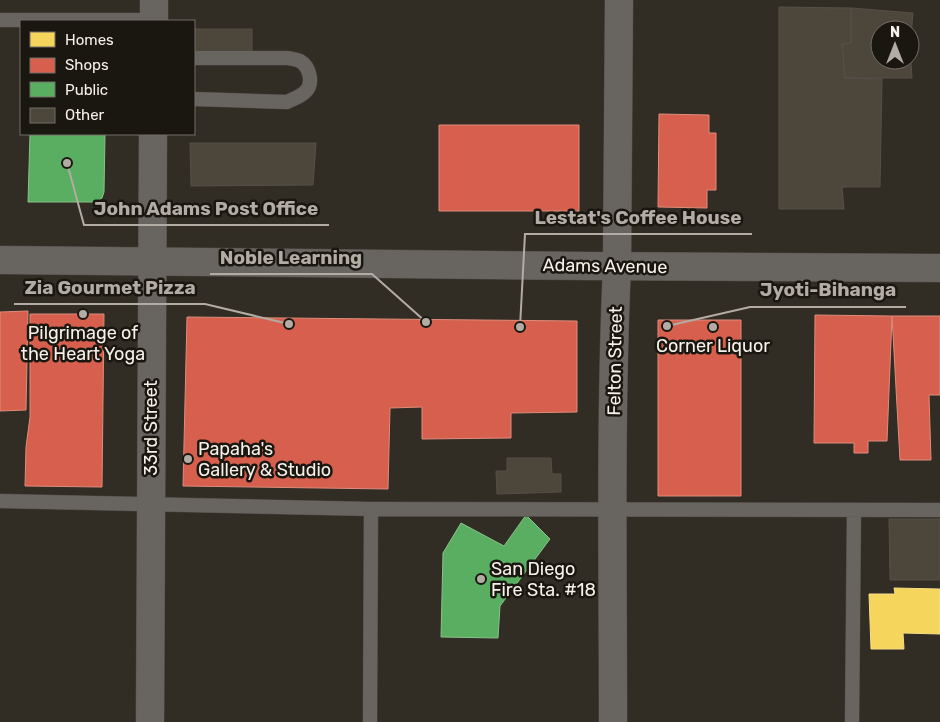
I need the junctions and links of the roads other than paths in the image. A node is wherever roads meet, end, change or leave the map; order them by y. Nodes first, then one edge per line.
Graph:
1 (619, 0) edge
2 (154, 14) edge
3 (0, 20) edge
4 (195, 58) edge
5 (195, 99) edge
6 (153, 135) edge
7 (0, 260) edge
8 (151, 260) junction
9 (617, 266) junction
10 (940, 268) edge
11 (0, 501) edge
12 (151, 504) junction
13 (371, 509) junction
14 (612, 509) junction
15 (940, 510) edge
16 (854, 511) junction
17 (150, 722) edge
18 (370, 722) edge
19 (613, 722) edge
20 (852, 722) edge

1 - 9 street, Felton Street
2 - 3 lane
4 - 5 lane
6 - 8 street, 33rd Street
7 - 8 street, Adams Avenue
8 - 9 street, Adams Avenue
8 - 12 street, 33rd Street
9 - 10 street, Adams Avenue
9 - 14 street, Felton Street
11 - 12 lane
12 - 13 lane
12 - 17 street, 33rd Street
13 - 14 lane
13 - 18 lane
14 - 16 lane
14 - 19 street, Felton Street
15 - 16 lane
16 - 20 lane

